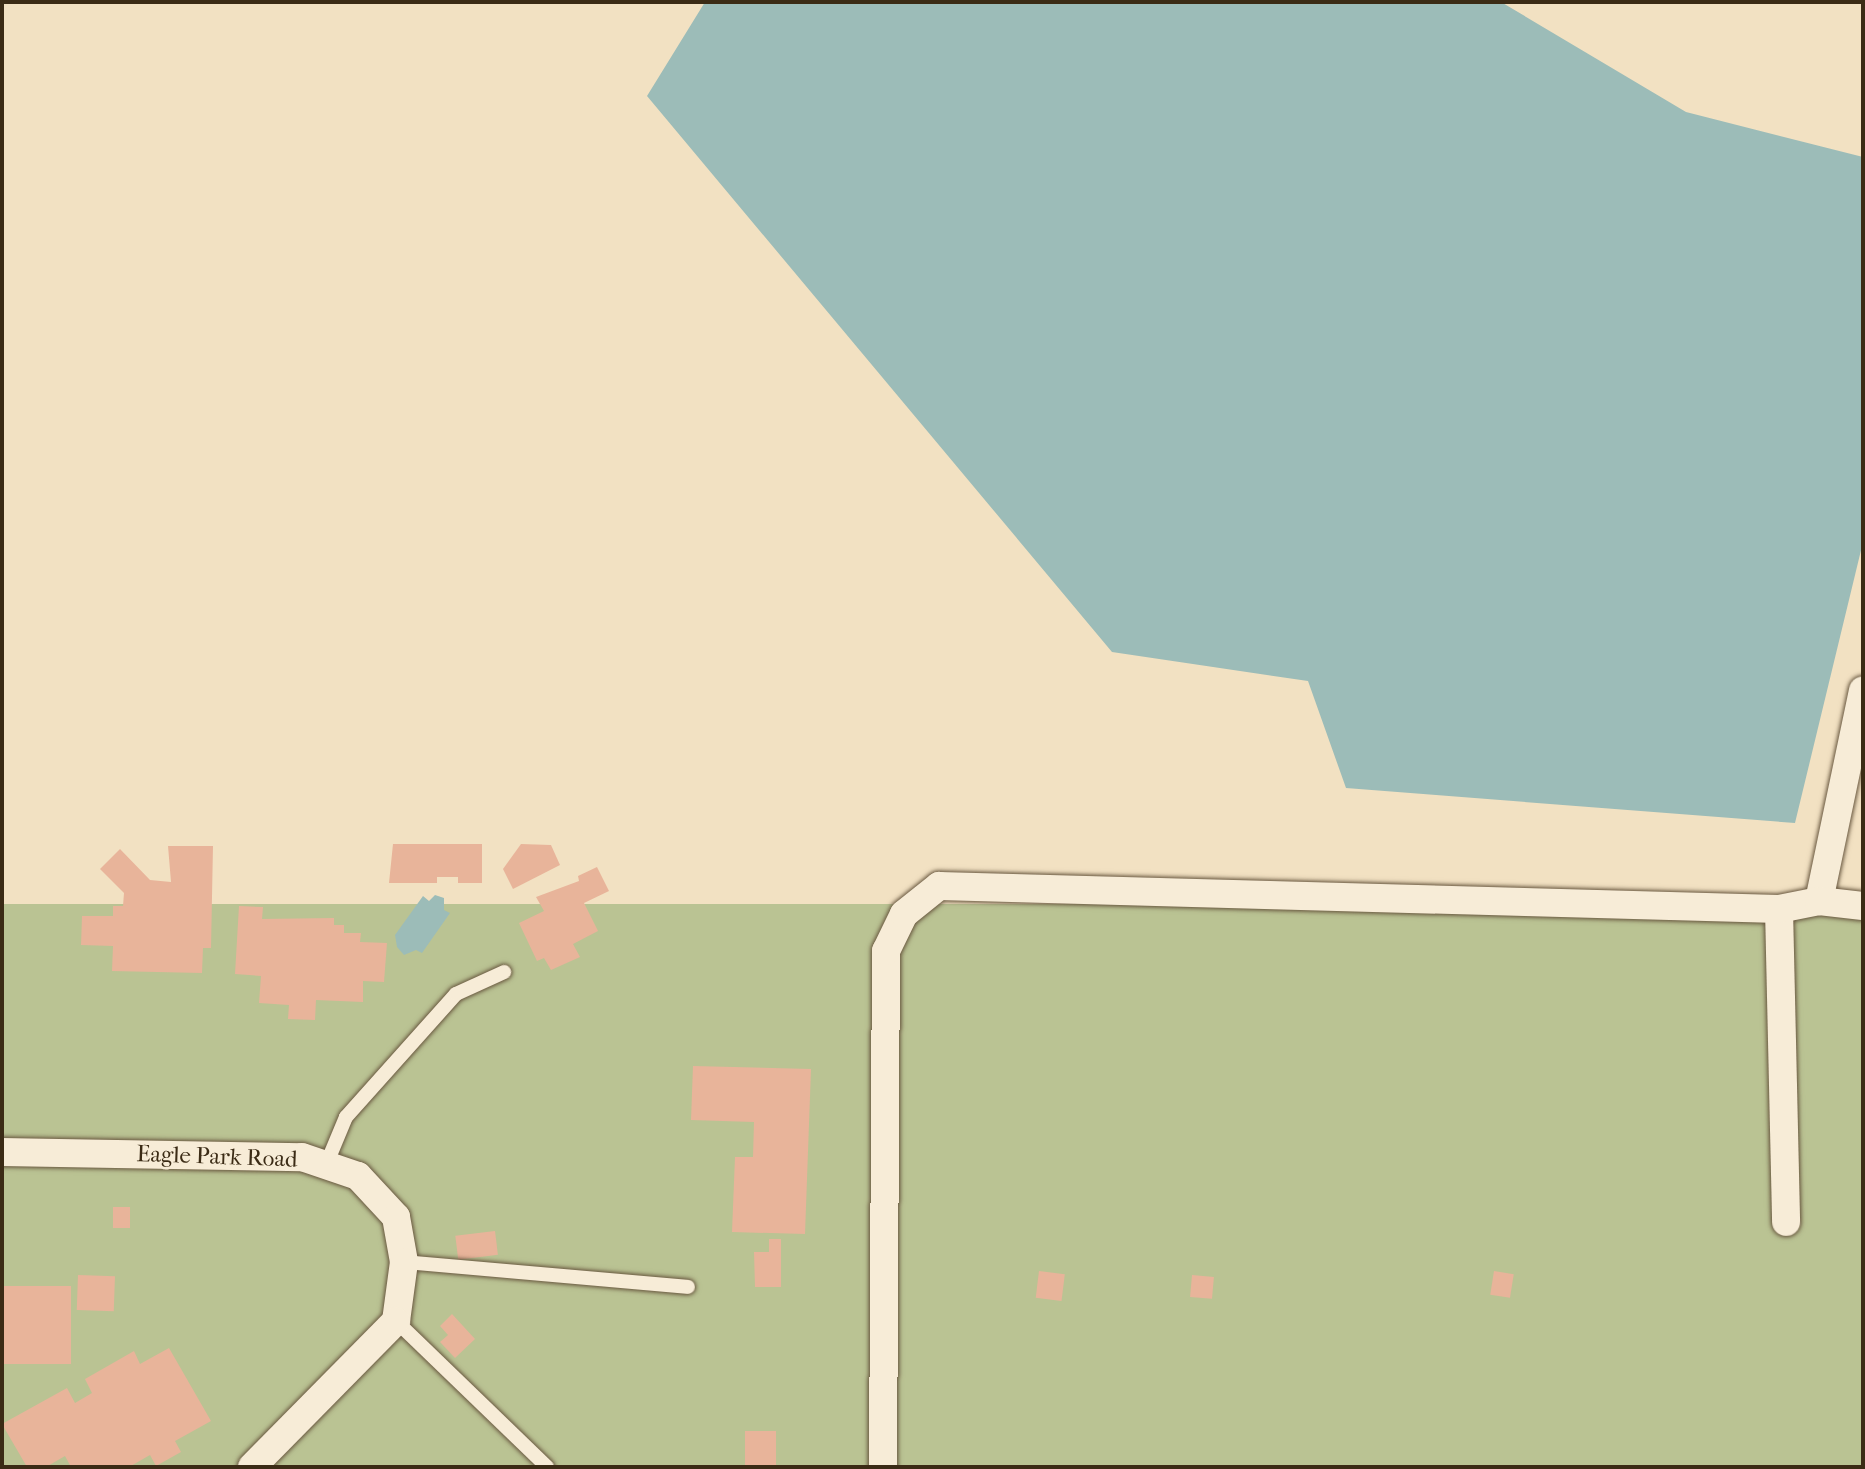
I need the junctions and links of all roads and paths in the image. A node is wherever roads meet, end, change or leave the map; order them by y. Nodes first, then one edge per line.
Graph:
1 (1863, 691) edge
2 (1819, 901) junction
3 (1863, 906) edge
4 (1780, 909) junction
5 (504, 972) dead end
6 (2, 1152) edge
7 (326, 1165) junction
8 (1786, 1222) dead end
9 (404, 1262) junction
10 (688, 1287) dead end
11 (396, 1321) junction
12 (252, 1467) edge
13 (547, 1467) edge
14 (883, 1467) edge

1 - 2 street
2 - 3 street
2 - 4 street
4 - 8 street
4 - 14 street
5 - 7 lane
6 - 7 street, Eagle Park Road
7 - 9 street, Eagle Park Road
9 - 10 lane
9 - 11 street, Eagle Park Road
11 - 12 street
11 - 13 lane

